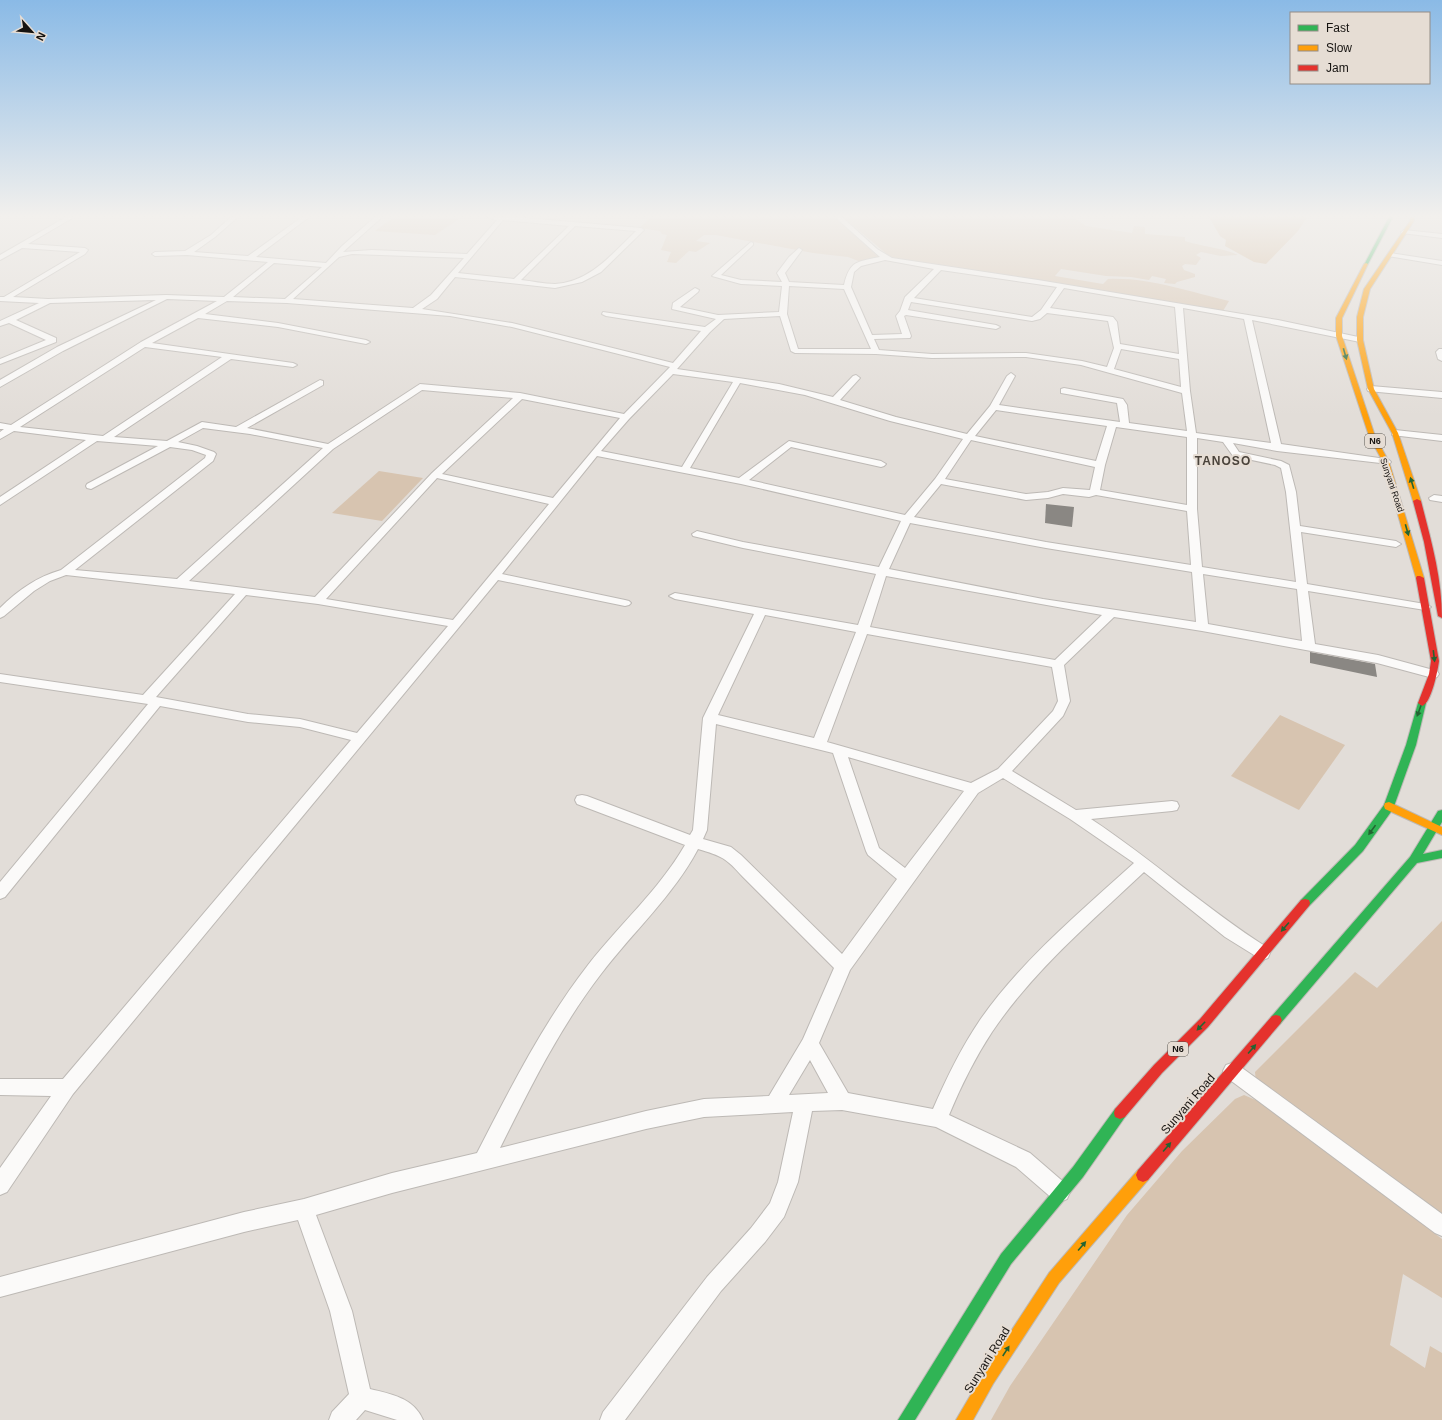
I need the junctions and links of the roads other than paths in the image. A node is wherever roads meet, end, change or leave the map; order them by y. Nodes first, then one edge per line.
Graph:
1 (30, 283) edge
2 (246, 283) edge
3 (307, 283) edge
4 (445, 283) edge
5 (528, 283) edge
6 (568, 283) edge
7 (755, 283) edge
8 (848, 283) edge
9 (924, 283) edge
10 (1043, 283) edge
11 (1355, 283) edge
12 (1371, 283) edge
13 (786, 286) junction
14 (1062, 286) junction
15 (847, 287) junction
16 (695, 290) dead end
17 (166, 297) junction
18 (4, 299) edge
19 (226, 299) junction
20 (908, 300) junction
21 (48, 301) junction
22 (287, 301) junction
23 (1179, 306) junction
24 (416, 310) junction
25 (1045, 310) junction
26 (904, 312) junction
27 (606, 314) dead end
28 (784, 314) junction
29 (196, 315) junction
30 (722, 316) junction
31 (1247, 317) junction
32 (9, 320) junction
33 (0, 324) edge
34 (996, 327) dead end
35 (707, 330) junction
36 (1339, 336) junction
37 (870, 337) junction
38 (1360, 340) junction
39 (366, 342) dead end
40 (144, 344) junction
41 (1118, 347) junction
42 (1442, 350) edge
43 (876, 352) junction
44 (228, 357) junction
45 (1184, 357) junction
46 (1442, 359) edge
47 (0, 362) edge
48 (293, 365) dead end
49 (673, 369) junction
50 (1110, 369) junction
51 (1011, 376) dead end
52 (856, 378) dead end
53 (738, 380) junction
54 (320, 383) dead end
55 (0, 384) edge
56 (1371, 389) junction
57 (1064, 391) dead end
58 (1186, 391) junction
59 (1442, 395) edge
60 (520, 396) junction
61 (834, 400) junction
62 (994, 407) junction
63 (626, 417) junction
64 (1112, 424) junction
65 (0, 426) edge
66 (1125, 426) junction
67 (13, 429) junction
68 (237, 430) junction
69 (1395, 434) junction
70 (1192, 435) junction
71 (0, 436) edge
72 (969, 437) junction
73 (1442, 438) edge
74 (100, 439) junction
75 (1226, 440) junction
76 (167, 444) junction
77 (330, 447) junction
78 (1277, 448) junction
79 (595, 452) junction
80 (1386, 462) junction
81 (881, 464) dead end
82 (1100, 465) junction
83 (685, 470) junction
84 (435, 475) junction
85 (741, 481) junction
86 (939, 481) junction
87 (91, 486) dead end
88 (1095, 492) junction
89 (0, 502) edge
90 (555, 502) junction
91 (1192, 509) junction
92 (907, 519) junction
93 (1295, 528) junction
94 (697, 534) dead end
95 (1396, 544) dead end
96 (1198, 571) junction
97 (65, 572) junction
98 (882, 572) junction
99 (495, 576) junction
100 (180, 584) junction
101 (1302, 585) junction
102 (243, 592) junction
103 (674, 596) dead end
104 (318, 601) junction
105 (625, 603) dead end
106 (1425, 607) junction
107 (761, 611) junction
108 (1441, 611) edge
109 (1111, 612) junction
110 (0, 614) edge
111 (456, 624) junction
112 (1202, 627) junction
113 (863, 628) junction
114 (1309, 646) junction
115 (1058, 664) junction
116 (1433, 674) junction
117 (4, 680) edge
118 (151, 700) junction
119 (710, 718) junction
120 (360, 738) junction
121 (819, 744) junction
122 (839, 750) junction
123 (1003, 772) junction
124 (973, 788) junction
125 (582, 800) dead end
126 (1172, 806) dead end
127 (1389, 806) junction
128 (1442, 814) edge
129 (1075, 815) junction
130 (1438, 830) edge
131 (695, 843) junction
132 (1442, 854) edge
133 (1414, 860) junction
134 (1144, 863) junction
135 (906, 878) junction
136 (0, 893) edge
137 (1262, 953) junction
138 (843, 966) junction
139 (810, 1044) junction
140 (1232, 1071) junction
141 (0, 1087) edge
142 (67, 1088) junction
143 (842, 1101) junction
144 (804, 1103) junction
145 (774, 1104) junction
146 (938, 1119) junction
147 (483, 1161) junction
148 (0, 1185) edge
149 (1060, 1192) junction
150 (304, 1209) junction
151 (1442, 1226) edge
152 (0, 1287) edge
153 (361, 1398) junction
154 (340, 1420) edge
155 (412, 1420) edge
156 (611, 1420) edge
157 (906, 1420) edge
158 (964, 1420) edge

1 - 18 street
2 - 19 street
3 - 22 street
4 - 24 street
5 - 6 street
7 - 13 street
8 - 15 street
9 - 20 street
10 - 14 street
11 - 36 main road, Sunyani Road / N6
12 - 38 main road, Sunyani Road / N6
13 - 15 street
13 - 28 street
14 - 23 street
14 - 25 street
15 - 37 street
16 - 30 street
17 - 19 street
17 - 21 street
17 - 55 street
18 - 21 street
19 - 22 street
19 - 29 street
20 - 25 street
20 - 26 street
21 - 32 street
22 - 24 street
23 - 31 street
23 - 45 street
24 - 49 street
25 - 41 street
26 - 34 street
26 - 37 street
27 - 35 street
28 - 30 street
28 - 43 street
29 - 39 street
29 - 40 street
30 - 35 street
31 - 36 street
31 - 78 street
32 - 33 street
32 - 47 street
35 - 49 street
36 - 38 street
36 -> 80 main road, Sunyani Road / N6
37 - 43 street
38 - 56 main road, Sunyani Road / N6
40 - 44 street
40 - 67 street
41 - 45 street
41 - 50 street
42 - 46 street
43 - 50 street
44 - 48 street
44 - 74 street
45 - 58 street
49 - 53 street
49 - 63 street
50 - 58 street
51 - 62 street
52 - 61 street
53 - 61 street
53 - 83 street
54 - 68 street
56 - 59 street
56 - 69 main road, Sunyani Road / N6
57 - 66 street
58 - 70 street
60 - 63 street
60 - 77 street
60 - 84 street
61 - 72 street
62 - 64 street
62 - 72 street
63 - 79 street
64 - 66 street
64 - 82 street
65 - 67 street
66 - 70 street
67 - 71 street
67 - 74 street
68 - 76 street
68 - 77 street
69 - 73 street
108 -> 69 main road, Sunyani Road / N6
70 - 75 street
70 - 91 street
72 - 82 street
72 - 86 street
74 - 76 street
74 - 89 street
75 - 78 street
75 - 93 street
76 - 87 street
76 - 97 street
77 - 100 street
78 - 80 street
79 - 83 street
79 - 90 street
80 -> 106 main road, Sunyani Road / N6
81 - 85 street
82 - 88 street
83 - 85 street
84 - 90 street
84 - 104 street
85 - 92 street
86 - 88 street
86 - 92 street
88 - 91 street
90 - 99 street
91 - 96 street
92 - 96 street
92 - 98 street
93 - 95 street
93 - 101 street
94 - 98 street
96 - 101 street
96 - 112 street
97 - 100 street
97 - 110 street
98 - 109 street
98 - 113 street
99 - 105 street
99 - 111 street
100 - 102 street
101 - 106 street
101 - 114 street
102 - 104 street
102 - 118 street
103 - 107 street
104 - 111 street
106 -> 116 main road, Sunyani Road / N6
107 - 113 street
107 - 119 street
109 - 112 street
109 - 115 street
111 - 120 street
112 - 114 street
113 - 115 street
113 - 121 street
114 - 116 street
115 - 123 street
116 -> 127 main road, N6
117 - 118 street
118 - 120 street
118 - 136 street
119 - 121 street
119 - 131 street
120 - 142 street
121 - 122 street
122 - 124 street
122 - 135 street
123 - 124 street
123 - 129 street
124 - 135 street
125 - 131 street
126 - 129 street
127 - 130 main road
127 -> 137 main road, N6
128 - 130 main road, Sunyani Road
129 - 134 street
130 - 133 main road, Sunyani Road
131 - 138 street
131 - 147 street
132 - 133 main road
140 -> 133 main road, Sunyani Road
134 - 137 street
134 - 146 street
135 - 138 street
137 -> 149 main road, N6
138 - 139 street
139 - 143 street
139 - 145 street
140 - 151 street
158 -> 140 main road, Sunyani Road
141 - 142 street
142 - 148 street
143 - 144 street
143 - 146 street
144 - 145 street
144 - 156 street
145 - 147 street
146 - 149 street
147 - 150 street
149 - 157 main road, N6
150 - 152 street
150 - 153 street
153 - 154 street
153 - 155 street

